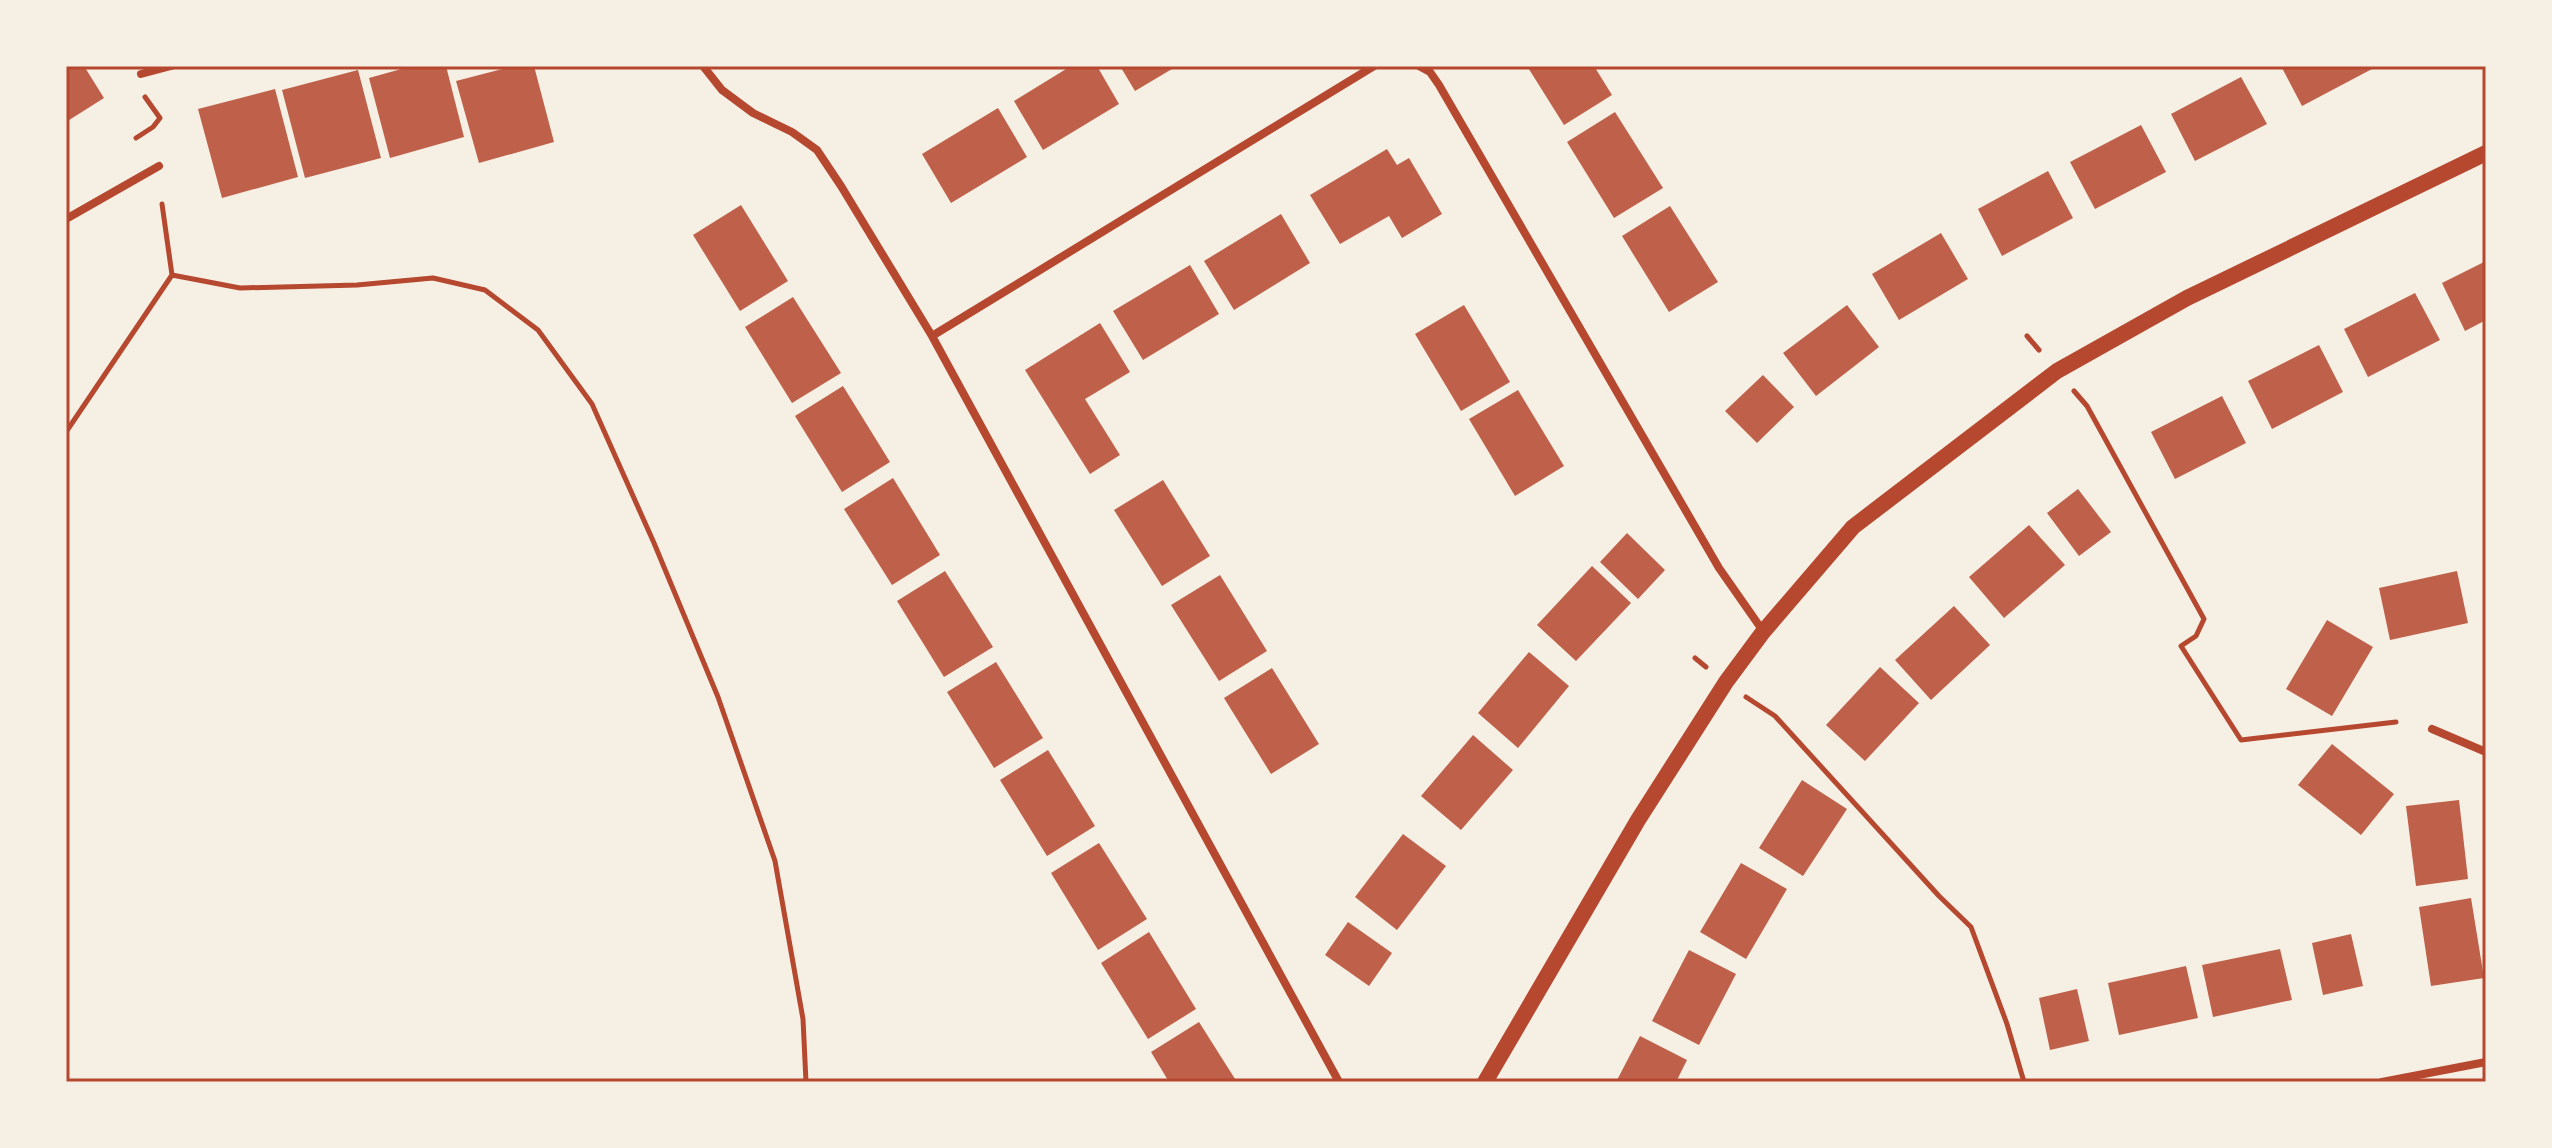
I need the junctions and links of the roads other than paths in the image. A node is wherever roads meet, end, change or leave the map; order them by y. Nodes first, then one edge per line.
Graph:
1 (171, 66) edge
2 (703, 66) edge
3 (1374, 66) edge
4 (1419, 66) edge
5 (141, 74) dead end
6 (2486, 153) edge
7 (159, 166) dead end
8 (66, 219) edge
9 (932, 336) junction
10 (1763, 632) junction
11 (2432, 729) dead end
12 (2486, 752) edge
13 (2486, 1062) edge
14 (1339, 1082) edge
15 (1485, 1082) edge
16 (2382, 1082) edge

1 - 5 street
2 - 9 street
3 - 9 street
4 - 10 street
6 - 10 main road
7 - 8 street
9 - 14 street
10 - 15 main road
11 - 12 street
13 - 16 street

